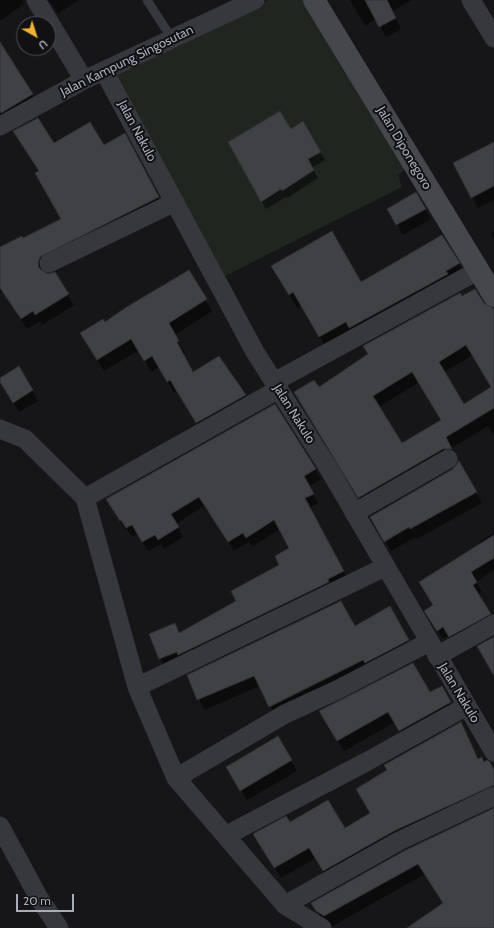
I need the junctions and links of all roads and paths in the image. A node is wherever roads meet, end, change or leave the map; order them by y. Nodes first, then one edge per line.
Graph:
1 (36, 0) edge
2 (147, 0) edge
3 (255, 0) edge
4 (314, 0) edge
5 (470, 0) edge
6 (494, 38) edge
7 (172, 39) junction
8 (104, 71) junction
9 (84, 80) junction
10 (0, 126) edge
11 (175, 202) junction
12 (50, 263) dead end
13 (478, 270) junction
14 (494, 296) edge
15 (276, 385) junction
16 (0, 429) edge
17 (448, 459) dead end
18 (85, 498) junction
19 (354, 513) junction
20 (385, 567) junction
21 (494, 624) edge
22 (433, 649) junction
23 (137, 687) junction
24 (467, 706) junction
25 (494, 752) edge
26 (176, 778) junction
27 (494, 796) edge
28 (0, 826) edge
29 (227, 835) junction
30 (5, 847) edge
31 (285, 905) junction
32 (59, 928) edge
33 (322, 928) edge

1 - 9 street
2 - 7 lane
3 - 7 street, Jalan Kampung Singosutan
4 - 13 street, Jalan Diponegoro
5 - 6 street
7 - 8 street, Jalan Kampung Singosutan
8 - 9 street, Jalan Kampung Singosutan
8 - 11 street, Jalan Nakulo
9 - 10 street, Jalan Kampung Singosutan
11 - 12 street
11 - 15 street, Jalan Nakulo
13 - 14 street, Jalan Diponegoro
13 - 15 street
15 - 18 street
15 - 19 street, Jalan Nakulo
16 - 18 street
17 - 19 street
18 - 23 street
19 - 20 street, Jalan Nakulo
20 - 22 street, Jalan Nakulo
20 - 23 street
21 - 22 street
22 - 24 street, Jalan Nakulo
22 - 26 street
23 - 26 street
24 - 25 street, Jalan Nakulo
24 - 29 street
26 - 29 street
27 - 31 street
28 - 30 street
29 - 31 street
30 - 32 street
31 - 33 street

